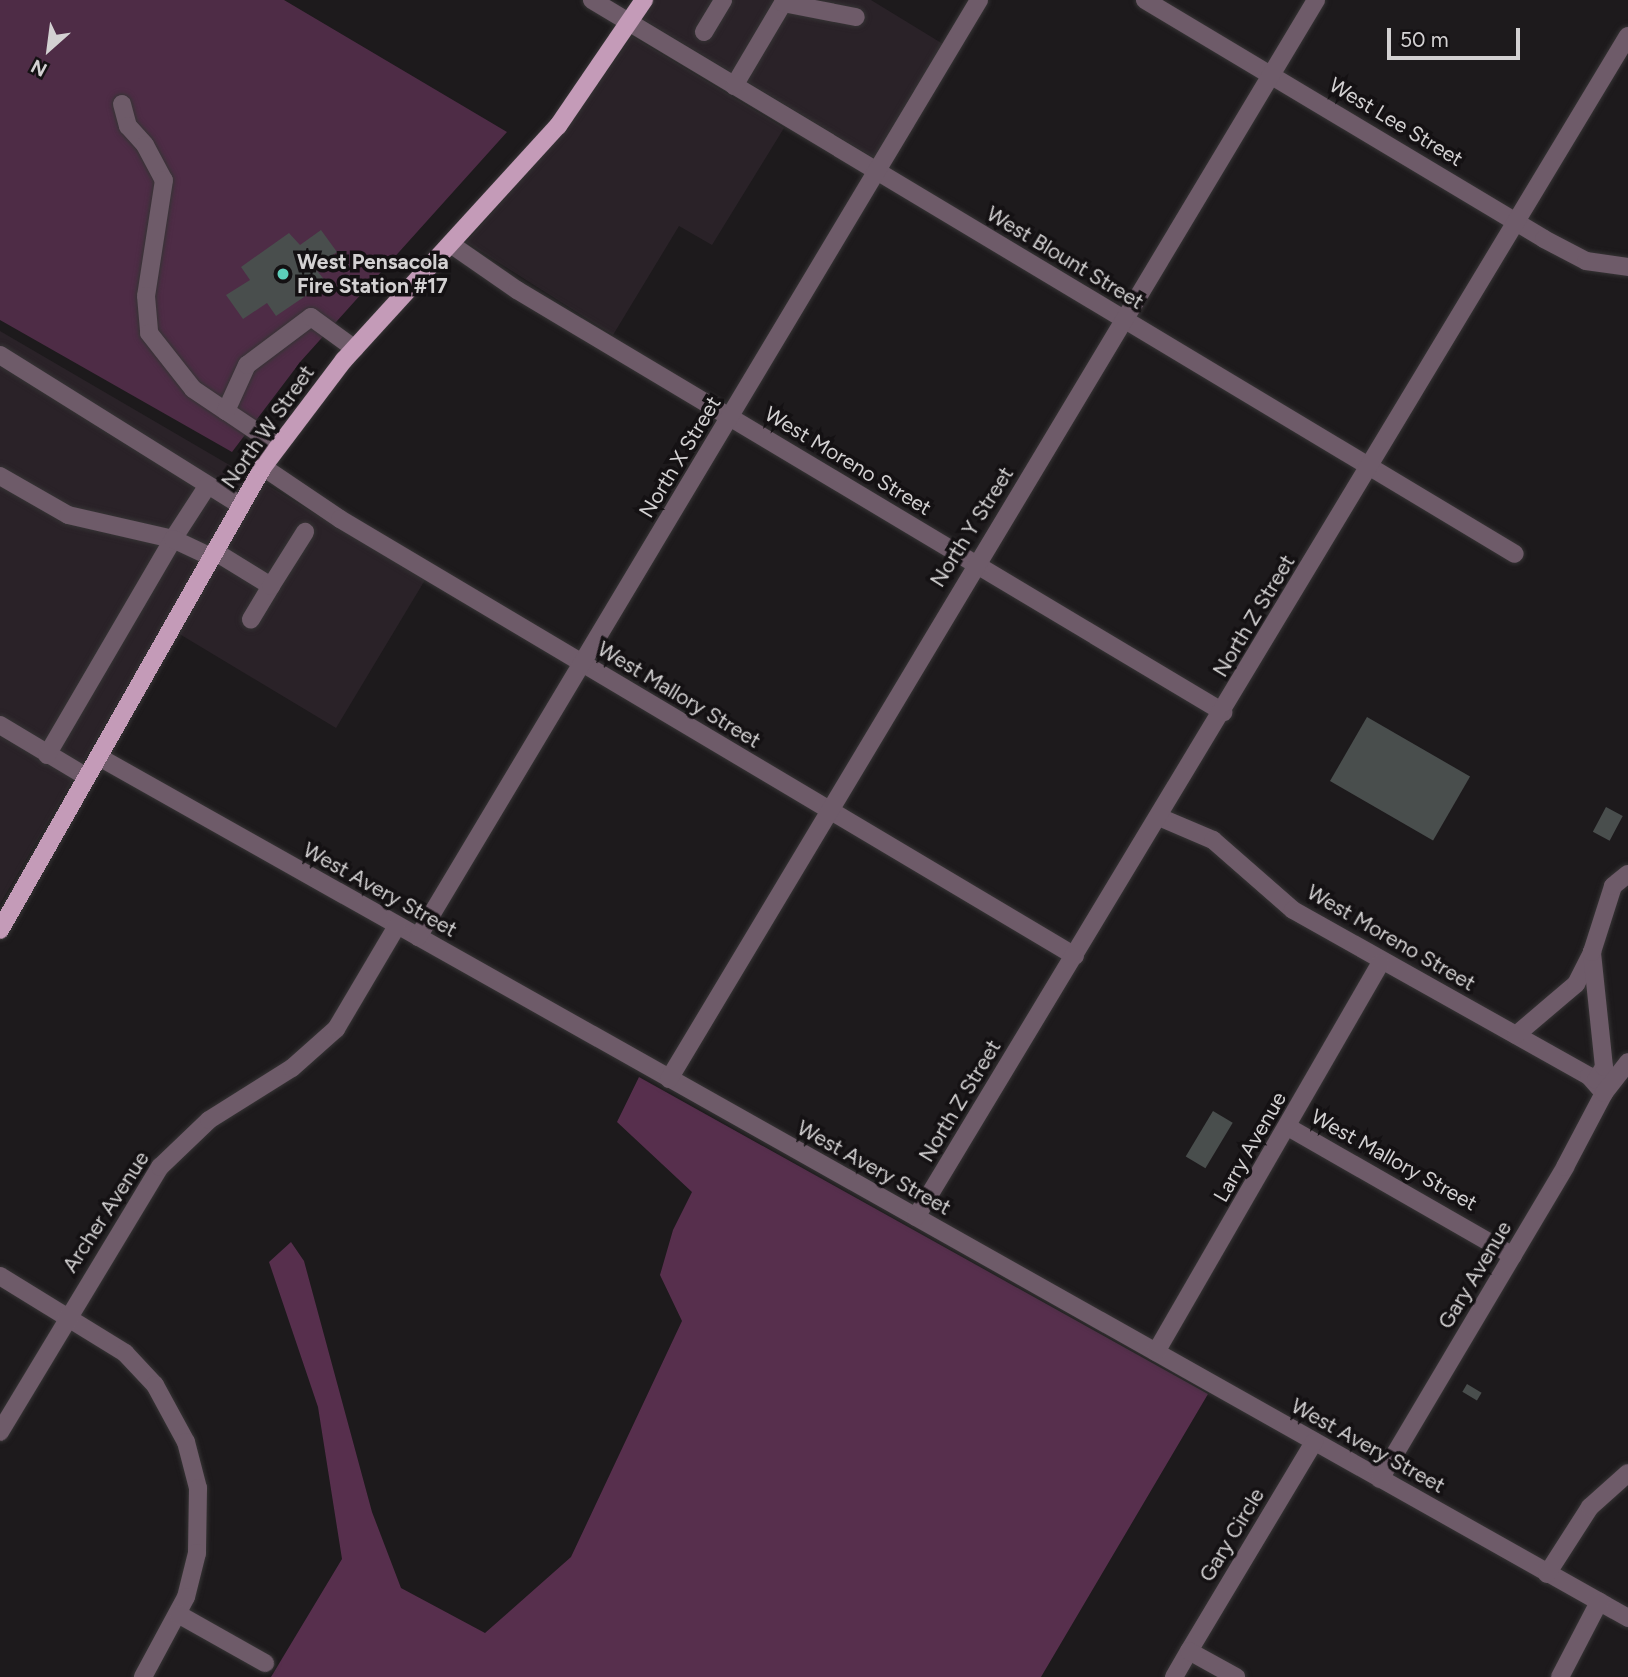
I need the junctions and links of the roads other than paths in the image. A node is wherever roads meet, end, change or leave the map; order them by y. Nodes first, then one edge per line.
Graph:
1 (592, 0) edge
2 (644, 0) edge
3 (723, 0) edge
4 (979, 0) edge
5 (1145, 0) edge
6 (1316, 0) edge
7 (781, 1) edge
8 (856, 17) dead end
9 (630, 23) junction
10 (705, 32) dead end
11 (1628, 36) edge
12 (1272, 74) junction
13 (734, 86) junction
14 (122, 104) dead end
15 (876, 172) junction
16 (1516, 222) junction
17 (452, 245) junction
18 (1628, 267) edge
19 (1124, 320) junction
20 (355, 349) junction
21 (0, 355) edge
22 (226, 411) junction
23 (730, 417) junction
24 (278, 446) junction
25 (1371, 464) junction
26 (263, 467) junction
27 (0, 477) edge
28 (208, 485) junction
29 (240, 505) junction
30 (304, 532) dead end
31 (173, 539) junction
32 (212, 554) junction
33 (1515, 554) dead end
34 (975, 563) junction
35 (271, 586) junction
36 (251, 619) dead end
37 (584, 664) junction
38 (1223, 712) junction
39 (0, 725) edge
40 (47, 754) junction
41 (99, 757) junction
42 (87, 777) junction
43 (828, 811) junction
44 (1159, 817) junction
45 (1628, 874) edge
46 (397, 926) junction
47 (1, 927) edge
48 (418, 937) junction
49 (1592, 952) junction
50 (1075, 956) junction
51 (1381, 963) junction
52 (1517, 1035) junction
53 (1628, 1062) edge
54 (669, 1079) junction
55 (1600, 1087) junction
56 (1288, 1127) junction
57 (916, 1217) junction
58 (1513, 1256) junction
59 (0, 1276) edge
60 (68, 1315) junction
61 (1156, 1352) junction
62 (0, 1432) edge
63 (1314, 1442) junction
64 (1628, 1473) edge
65 (1380, 1479) junction
66 (1547, 1574) junction
67 (1599, 1602) junction
68 (178, 1614) junction
69 (1628, 1618) edge
70 (1189, 1651) junction
71 (265, 1663) dead end
72 (143, 1677) edge
73 (1174, 1677) edge
74 (1236, 1677) edge
75 (1560, 1677) edge

1 - 9 street, West Blount Street
2 - 9 main road, North W Street
3 - 10 street
4 - 15 street, North X Street
5 - 12 street, West Lee Street
6 - 12 street, North Y Street
7 - 8 street
7 - 13 street
9 - 13 street, West Blount Street
9 - 17 main road, North W Street
11 - 16 street, North Z Street
12 - 16 street, West Lee Street
12 - 19 street, North Y Street
13 - 15 street, West Blount Street
14 - 22 street
15 - 19 street, West Blount Street
15 - 23 street, North X Street
16 - 18 street, West Lee Street
16 - 25 street, North Z Street
17 - 20 main road, North W Street
17 - 23 street, West Moreno Street
19 - 25 street, West Blount Street
19 - 34 street, North Y Street
20 - 22 street
20 - 24 main road, North W Street
21 - 28 street
22 - 24 street
23 - 34 street, West Moreno Street
23 - 37 street, North X Street
24 - 26 main road, North W Street
25 - 33 street, West Blount Street
25 - 38 street, North Z Street
26 - 29 main road, North W Street
26 - 37 street, West Mallory Street
27 - 31 street
28 - 29 street
28 - 31 street
29 - 32 main road, North W Street
30 - 35 street
31 - 32 street
31 - 40 street
32 - 35 street
32 - 41 main road, North W Street
34 - 38 street, West Moreno Street
34 - 43 street, North Y Street
35 - 36 street
37 - 43 street, West Mallory Street
37 - 48 street, North X Street
38 - 44 street, North Z Street
39 - 40 street
40 - 42 street
41 - 42 main road, North W Street
41 - 46 street, West Avery Street
42 - 47 main road, North W Street
43 - 50 street, West Mallory Street
43 - 54 street, North Y Street
44 - 50 street, North Z Street
44 - 51 street, West Moreno Street
45 - 49 street
46 - 48 street, West Avery Street
46 - 60 street, Archer Avenue
48 - 54 street, West Avery Street
49 - 52 street
49 - 55 street
50 - 57 street, North Z Street
51 - 52 street, West Moreno Street
51 - 56 street, Larry Avenue
52 - 55 street, West Moreno Street
53 - 55 street
54 - 57 street, West Avery Street
55 - 58 street, Gary Avenue
56 - 58 street, West Mallory Street
56 - 61 street, Larry Avenue
57 - 61 street, West Avery Street
58 - 65 street, Gary Avenue
59 - 60 street
60 - 62 street, Archer Avenue
60 - 68 street
61 - 63 street, West Avery Street
63 - 65 street, West Avery Street
63 - 70 street, Gary Circle
64 - 66 street
65 - 66 street, West Avery Street
66 - 67 street, West Avery Street
67 - 69 street, West Avery Street
67 - 75 street
68 - 71 street
68 - 72 street
70 - 73 street, Gary Circle
70 - 74 street

